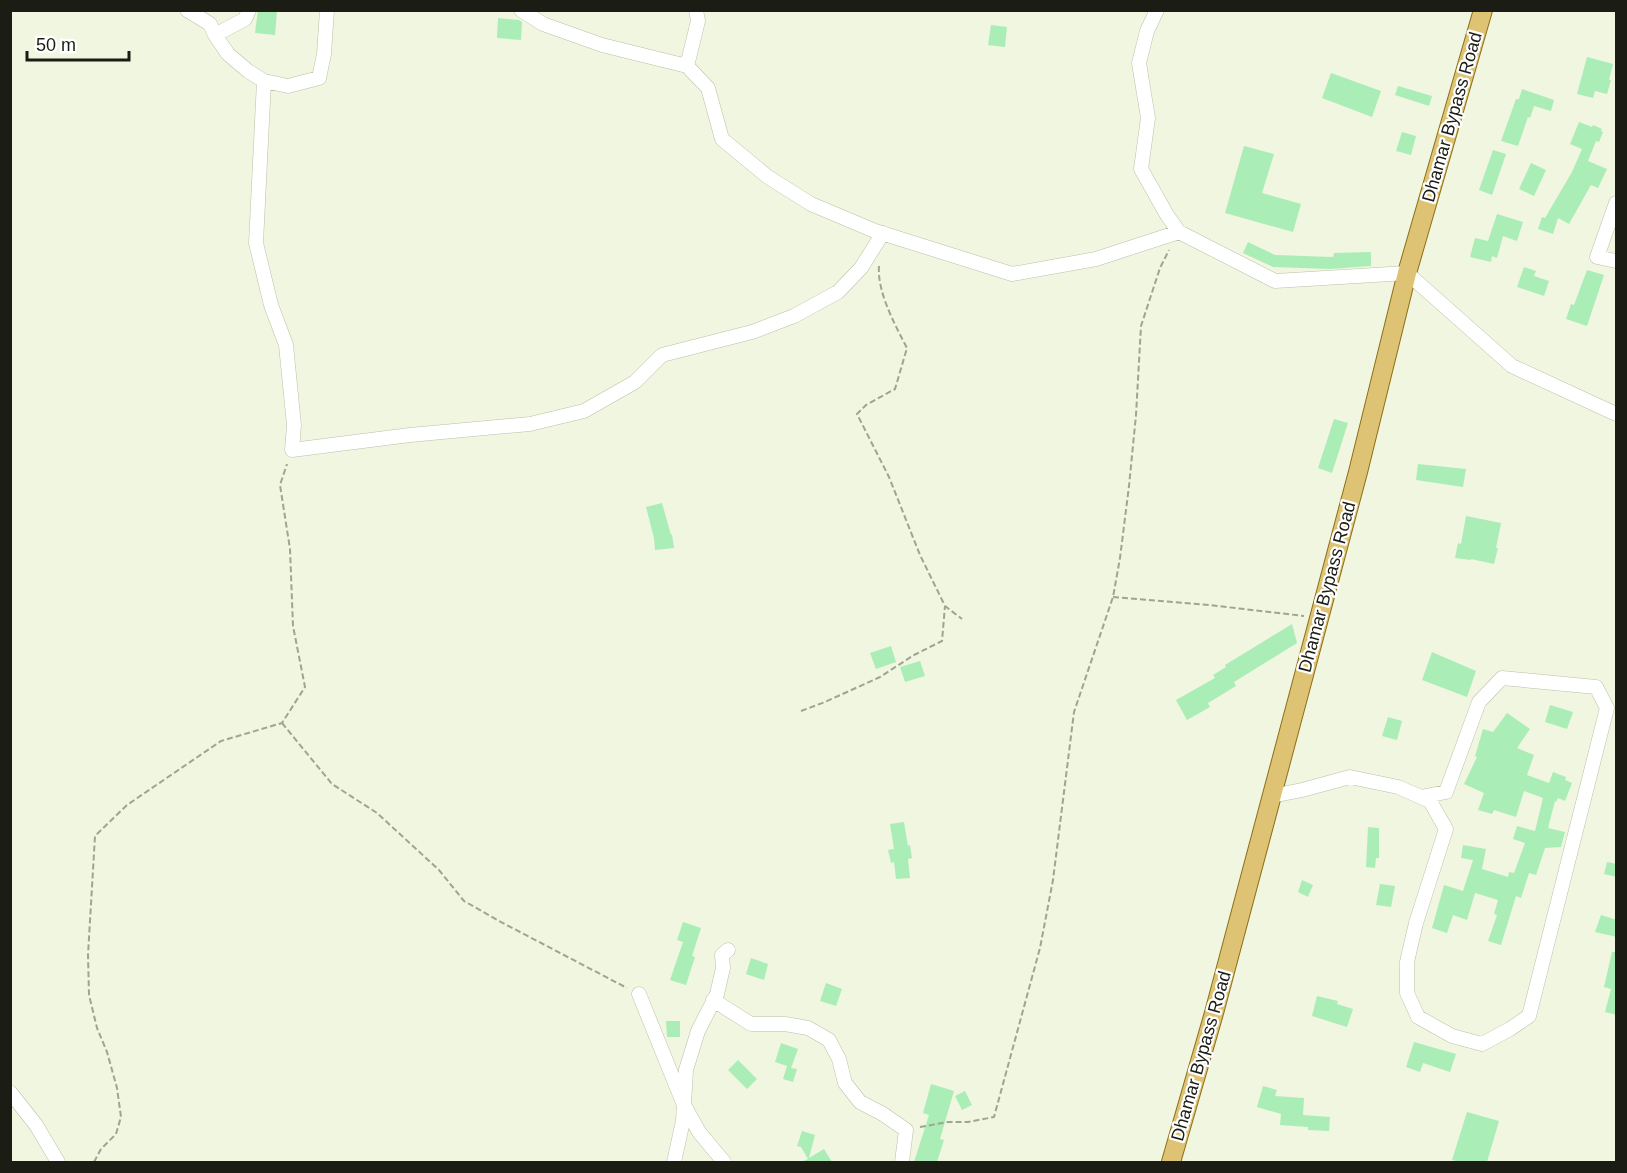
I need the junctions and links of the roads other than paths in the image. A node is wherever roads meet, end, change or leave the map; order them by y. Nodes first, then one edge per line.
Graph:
1 (187, 10) edge
2 (249, 10) edge
3 (327, 10) edge
4 (521, 10) edge
5 (696, 10) edge
6 (1157, 10) edge
7 (1483, 10) edge
8 (215, 35) junction
9 (687, 66) junction
10 (264, 81) junction
11 (1617, 203) edge
12 (1179, 232) junction
13 (883, 233) junction
14 (1617, 261) edge
15 (1407, 273) junction
16 (1617, 414) edge
17 (1272, 796) junction
18 (1421, 797) junction
19 (728, 950) dead end
20 (639, 994) road end
21 (714, 1000) junction
22 (10, 1092) edge
23 (684, 1104) junction
24 (58, 1162) edge
25 (674, 1162) edge
26 (724, 1162) edge
27 (902, 1162) edge
28 (1171, 1162) edge

1 - 8 street
2 - 8 street
3 - 10 street
4 - 9 street
5 - 9 street
6 - 12 street
7 - 15 main road, Dhamar Bypass Road
8 - 10 street
9 - 13 street
10 - 13 street
11 - 14 street
12 - 13 street
12 - 15 street
15 - 16 street
15 - 17 main road, Dhamar Bypass Road
17 - 18 street
17 - 28 main road, Dhamar Bypass Road
18 - 18 street
19 - 21 street
20 - 23 street
21 - 23 street
21 - 27 street
22 - 24 street
23 - 25 street
23 - 26 street

